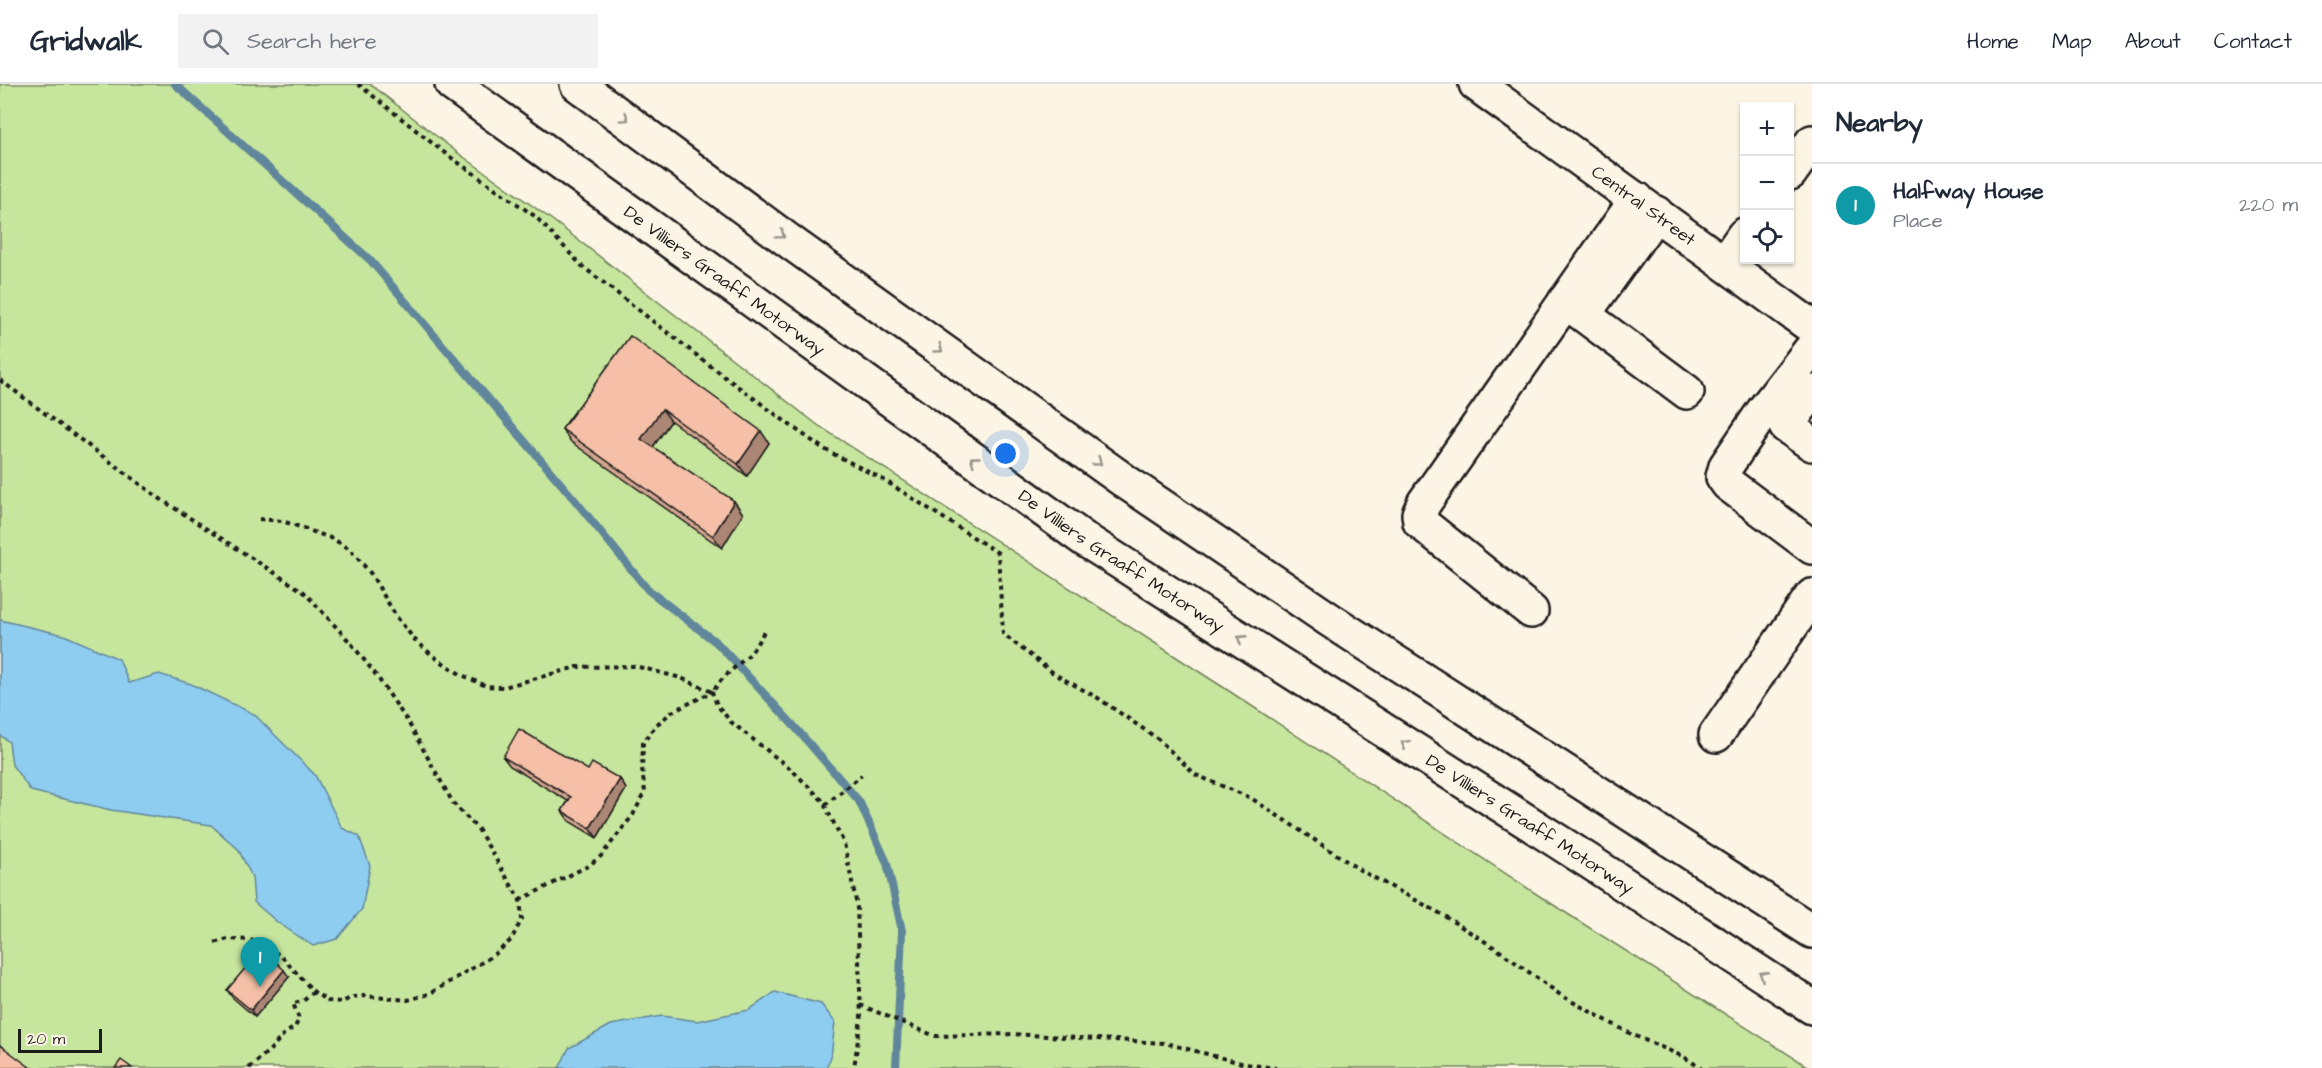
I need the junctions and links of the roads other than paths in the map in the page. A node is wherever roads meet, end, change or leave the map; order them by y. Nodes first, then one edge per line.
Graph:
1 (452, 84) edge
2 (577, 84) edge
3 (1476, 84) edge
4 (1812, 142) edge
5 (1794, 167) edge
6 (1646, 206) junction
7 (1740, 241) edge
8 (1725, 262) junction
9 (1574, 308) junction
10 (1812, 327) edge
11 (1812, 348) edge
12 (1687, 392) dead end
13 (1812, 392) edge
14 (1787, 426) edge
15 (1812, 547) edge
16 (1812, 596) edge
17 (1531, 611) dead end
18 (1716, 735) dead end
19 (1812, 931) edge
20 (1812, 1007) edge

20 -> 1 main road, De Villiers Graaff Motorway
2 -> 19 main road
3 - 6 main road, Central Street
4 - 5 main road
6 - 8 main road, Central Street
6 - 9 main road
7 - 8 main road
8 - 10 main road, Central Street
9 - 12 main road
9 - 17 main road
11 - 14 main road
13 - 14 main road
14 - 15 main road
16 - 18 main road

